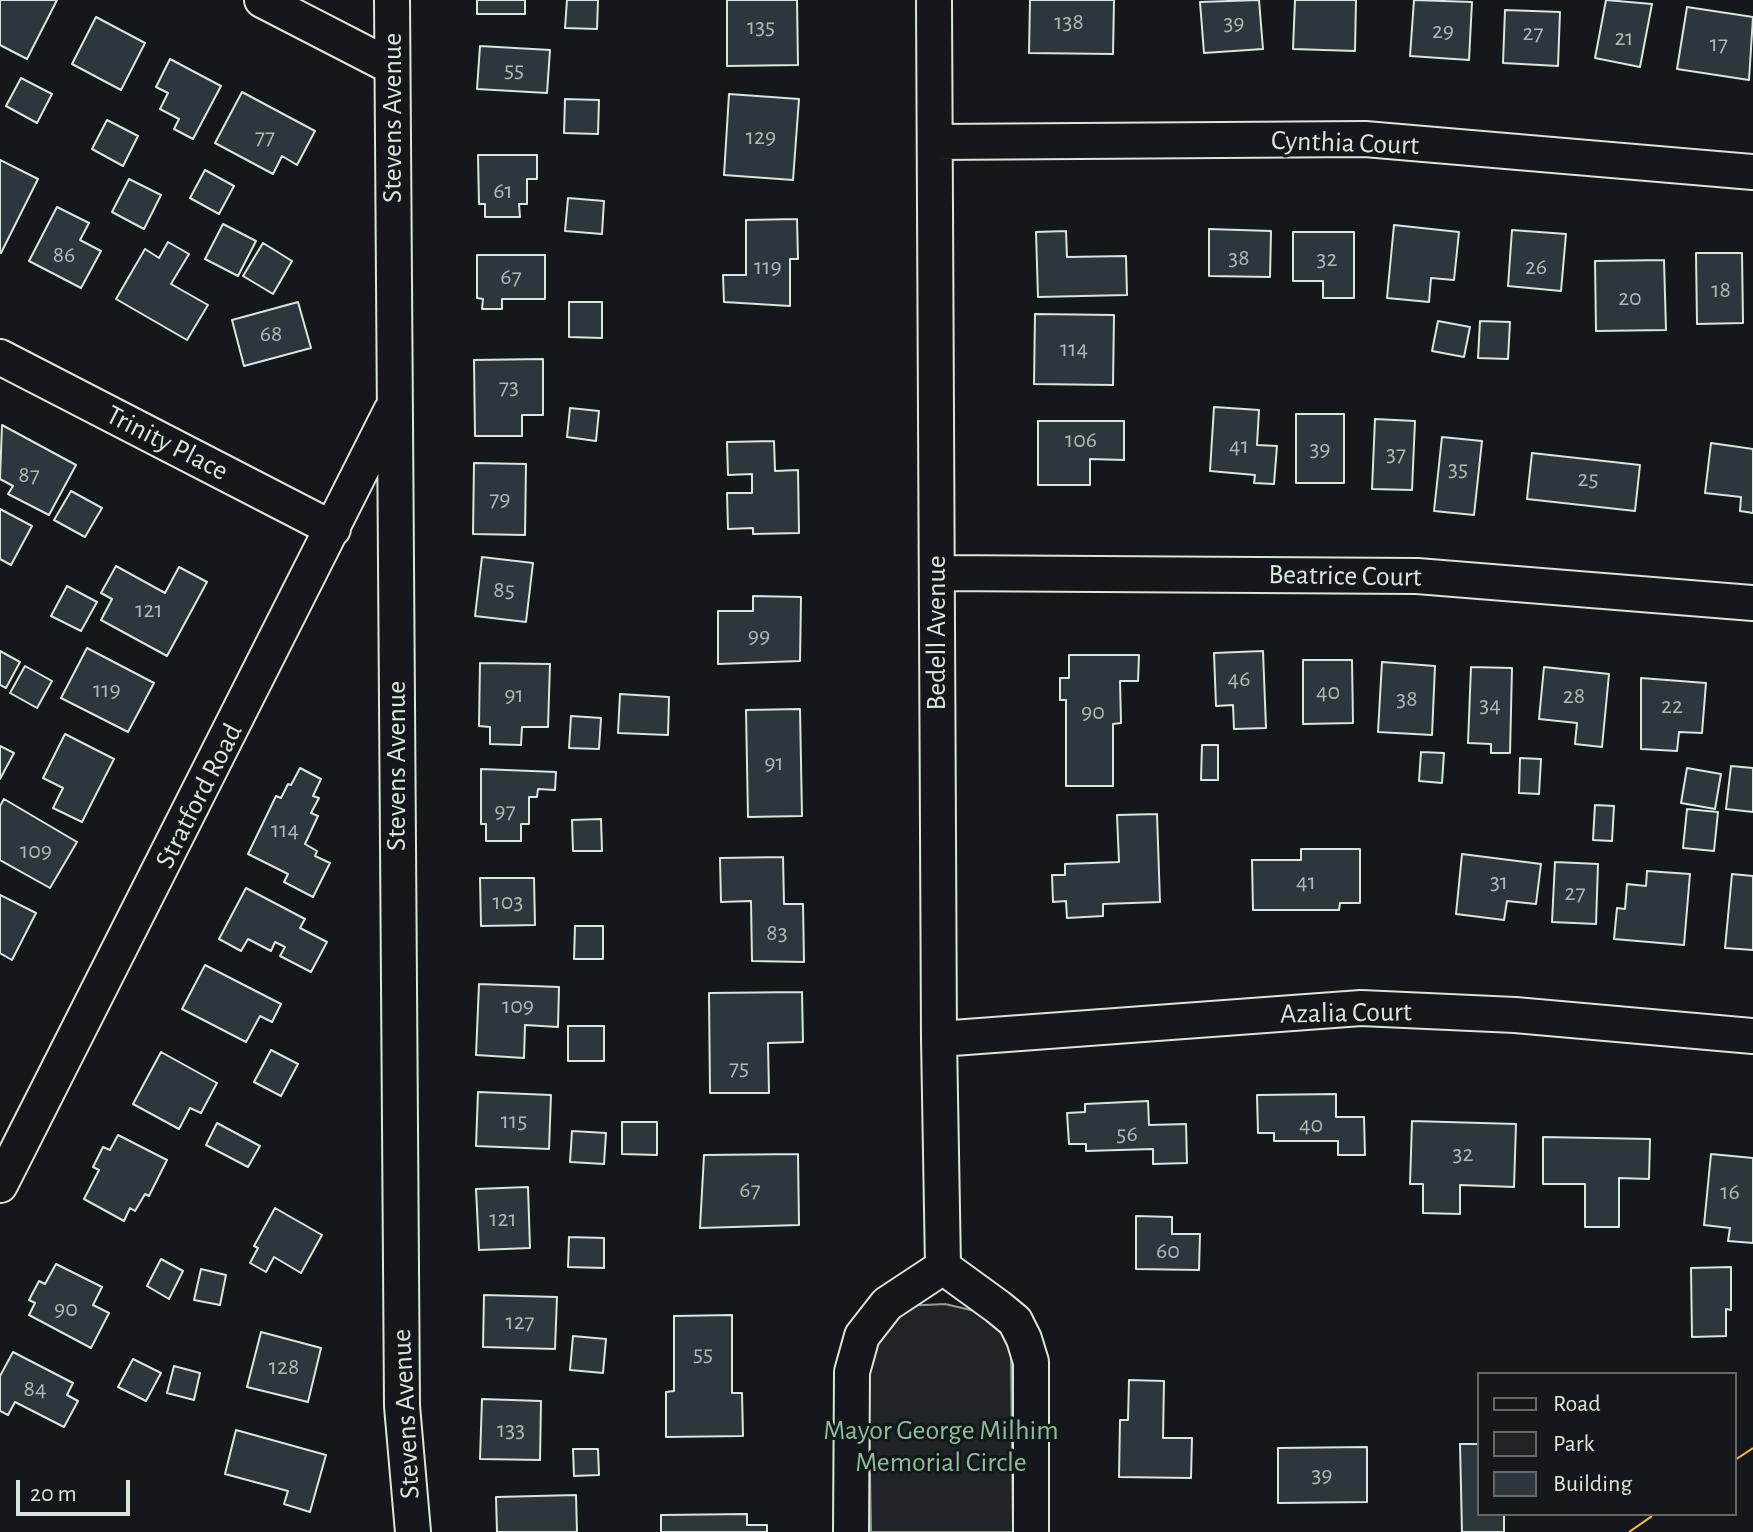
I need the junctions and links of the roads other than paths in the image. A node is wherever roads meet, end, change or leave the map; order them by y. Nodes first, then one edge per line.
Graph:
1 (262, 0) edge
2 (392, 0) edge
3 (934, 0) edge
4 (392, 67) junction
5 (935, 142) junction
6 (1753, 172) edge
7 (0, 357) edge
8 (394, 405) junction
9 (333, 529) junction
10 (937, 573) junction
11 (1753, 603) edge
12 (1753, 1036) edge
13 (939, 1039) junction
14 (0, 1185) edge
15 (943, 1267) junction
16 (413, 1532) edge
17 (851, 1532) edge
18 (1031, 1532) edge

1 - 4 street
2 - 4 street, Stevens Avenue
3 - 5 street, Bedell Avenue
4 - 8 street, Stevens Avenue
5 - 6 street, Cynthia Court
5 - 10 street, Bedell Avenue
7 - 9 street, Trinity Place
8 - 9 street, Stratford Road
8 - 16 street, Stevens Avenue
9 - 14 street, Stratford Road
10 - 11 street, Beatrice Court
10 - 13 street, Bedell Avenue
12 - 13 street, Azalia Court
13 - 15 street, Bedell Avenue
15 - 17 street
15 - 18 street

